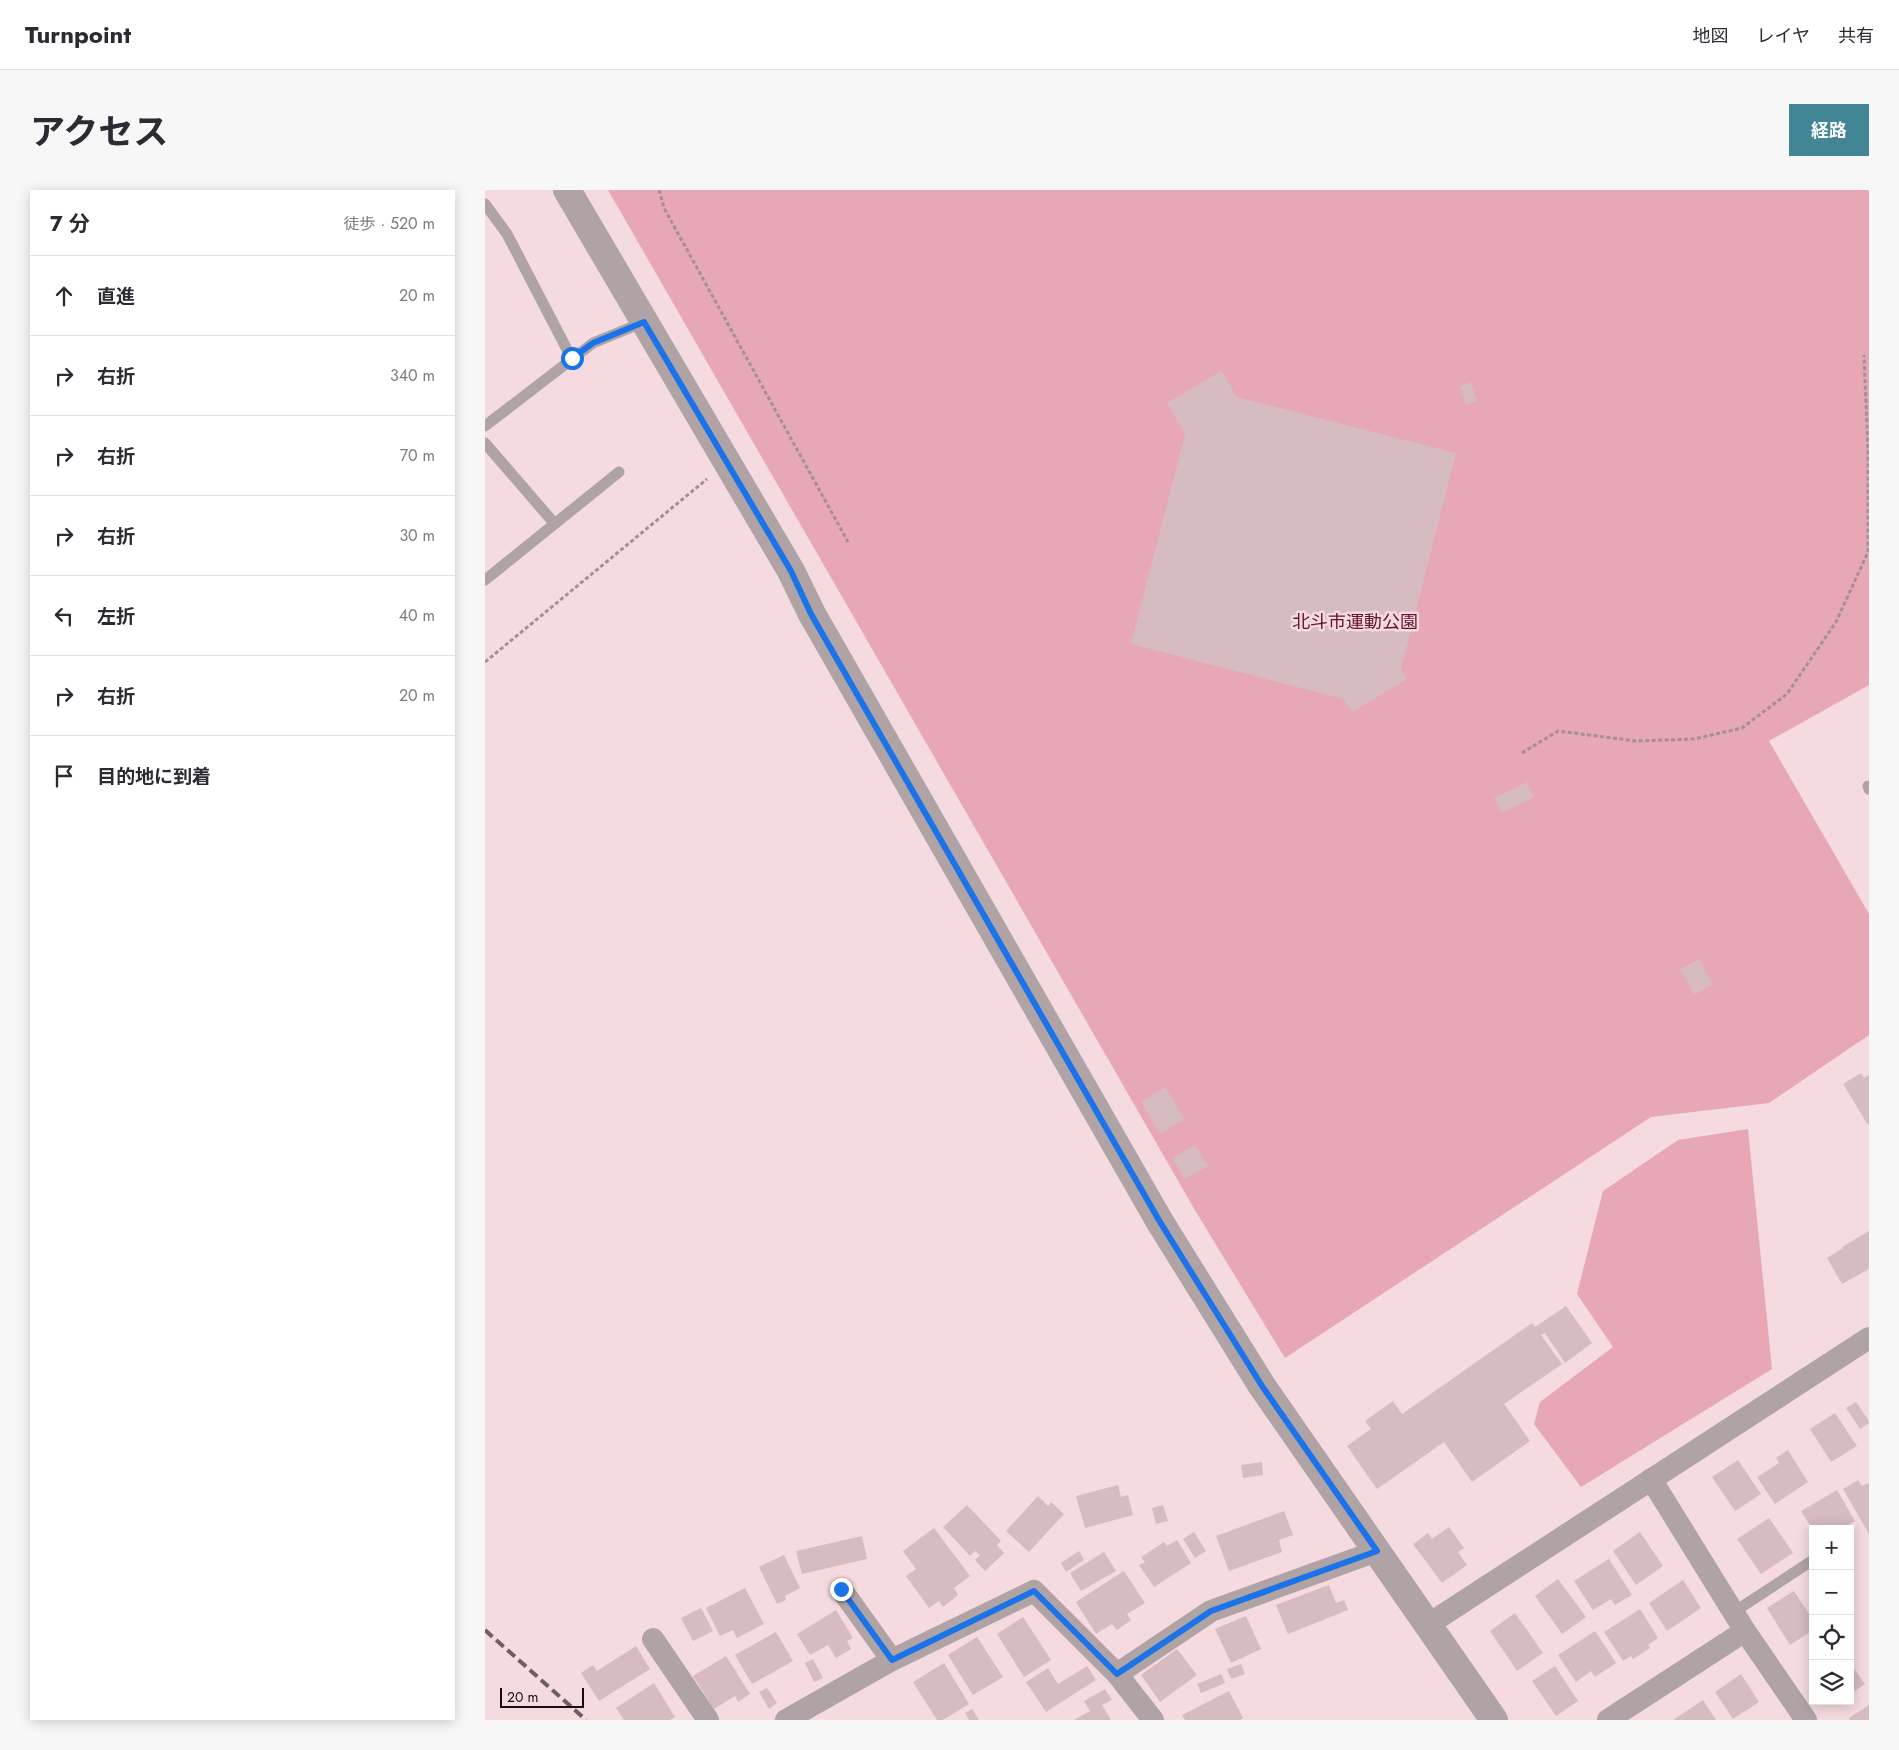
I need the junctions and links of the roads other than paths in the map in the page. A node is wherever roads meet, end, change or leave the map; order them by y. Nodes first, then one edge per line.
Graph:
1 (567, 190) edge
2 (485, 204) edge
3 (644, 322) junction
4 (572, 358) junction
5 (485, 426) edge
6 (485, 443) edge
7 (619, 472) dead end
8 (554, 523) junction
9 (485, 580) edge
10 (1869, 1338) edge
11 (1651, 1479) junction
12 (1377, 1551) junction
13 (1809, 1563) edge
14 (841, 1589) dead end
15 (1734, 1612) junction
16 (1429, 1624) junction
17 (1745, 1632) junction
18 (653, 1639) dead end
19 (892, 1660) junction
20 (1117, 1674) junction
21 (1621, 1717) edge
22 (708, 1720) edge
23 (786, 1720) edge
24 (1153, 1720) edge
25 (1494, 1720) edge
26 (1806, 1720) edge

1 - 3 street
2 - 4 lane
3 - 4 lane
3 - 12 street
4 - 5 lane
6 - 8 lane
7 - 8 lane
8 - 9 lane
10 - 11 street
11 - 15 street
11 - 16 street
12 - 16 street
12 - 20 street
13 - 15 lane
14 - 19 street
15 - 17 street
16 - 25 street
17 - 21 street
17 - 26 street
18 - 22 street
19 - 20 street
19 - 23 street
20 - 24 street

